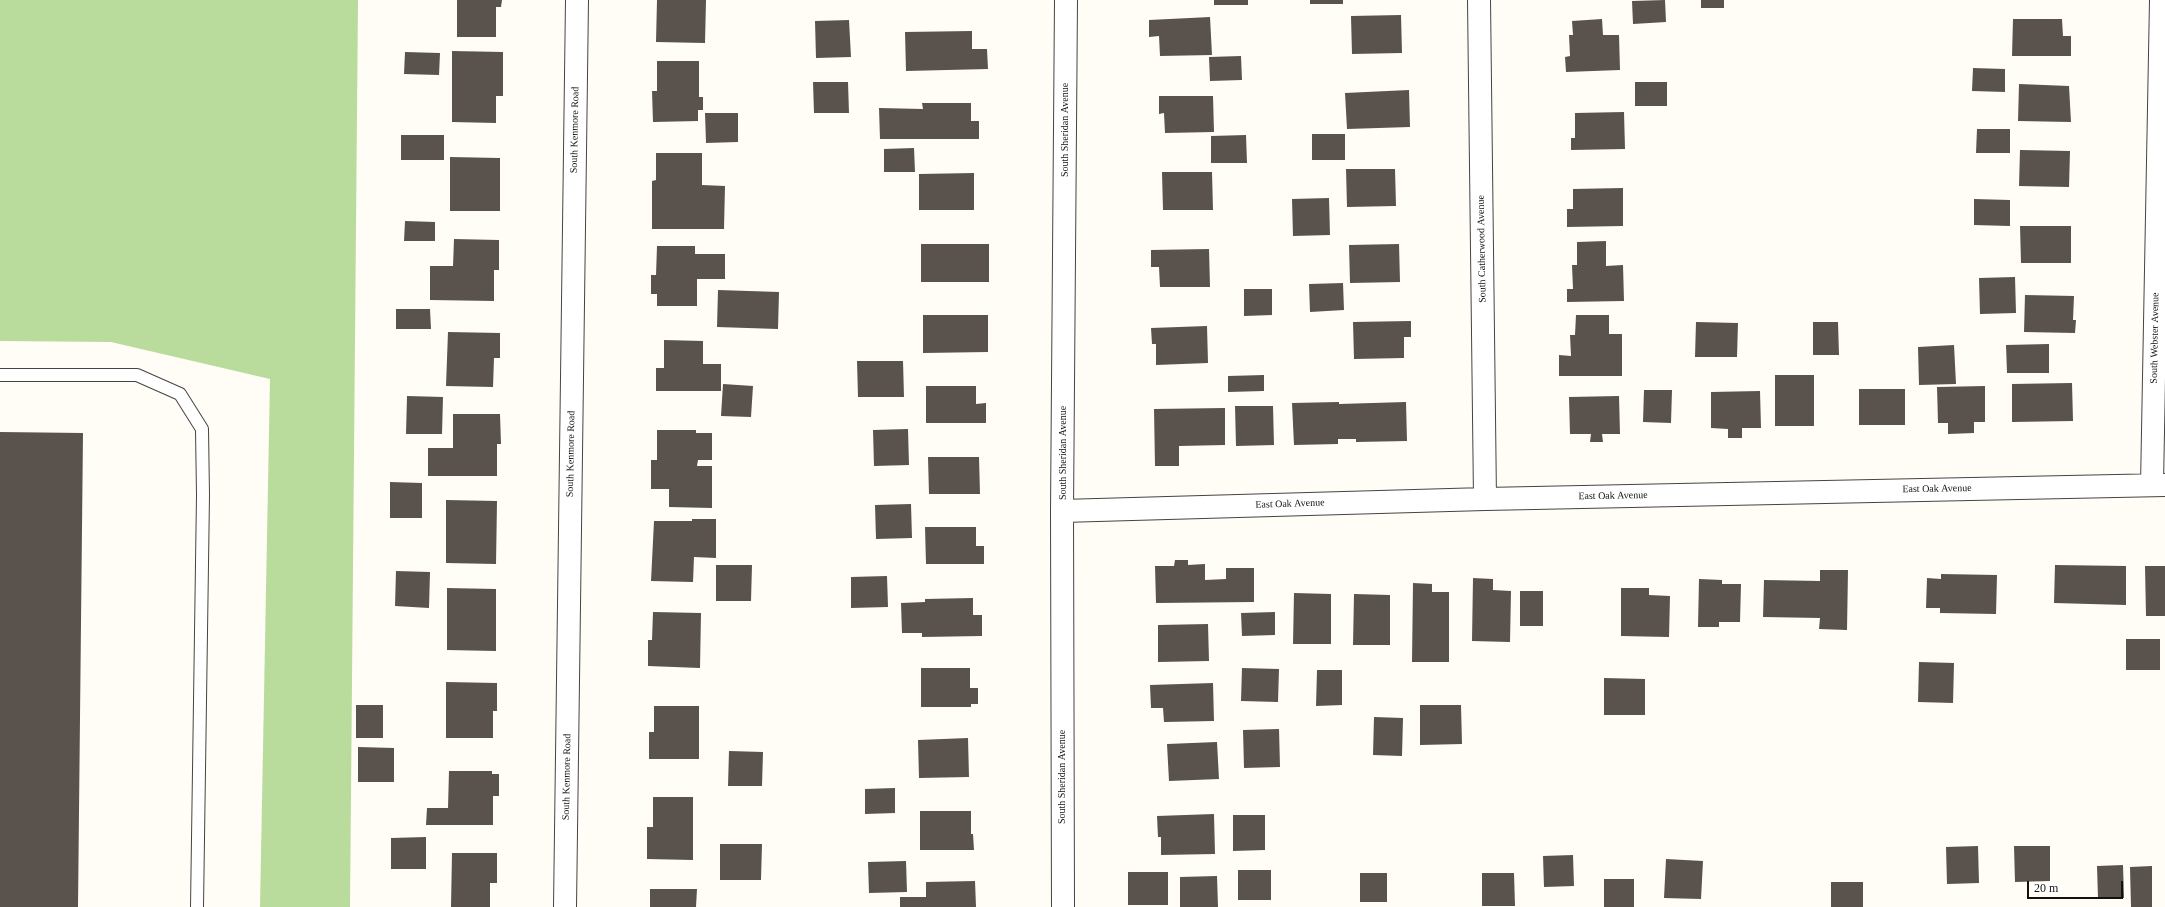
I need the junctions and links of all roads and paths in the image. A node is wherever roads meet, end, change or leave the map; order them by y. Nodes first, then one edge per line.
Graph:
1 (577, 0) edge
2 (1066, 0) edge
3 (1478, 0) edge
4 (2161, 0) edge
5 (0, 375) edge
6 (2159, 485) edge
7 (1485, 499) junction
8 (1062, 511) junction
9 (197, 907) edge
10 (565, 907) edge
11 (1063, 907) edge

1 - 10 street, South Kenmore Road
2 - 8 street, South Sheridan Avenue
3 - 7 street, South Catherwood Avenue
4 - 6 street, South Webster Avenue
5 - 9 lane
6 - 7 street, East Oak Avenue
7 - 8 street, East Oak Avenue
8 - 11 street, South Sheridan Avenue

